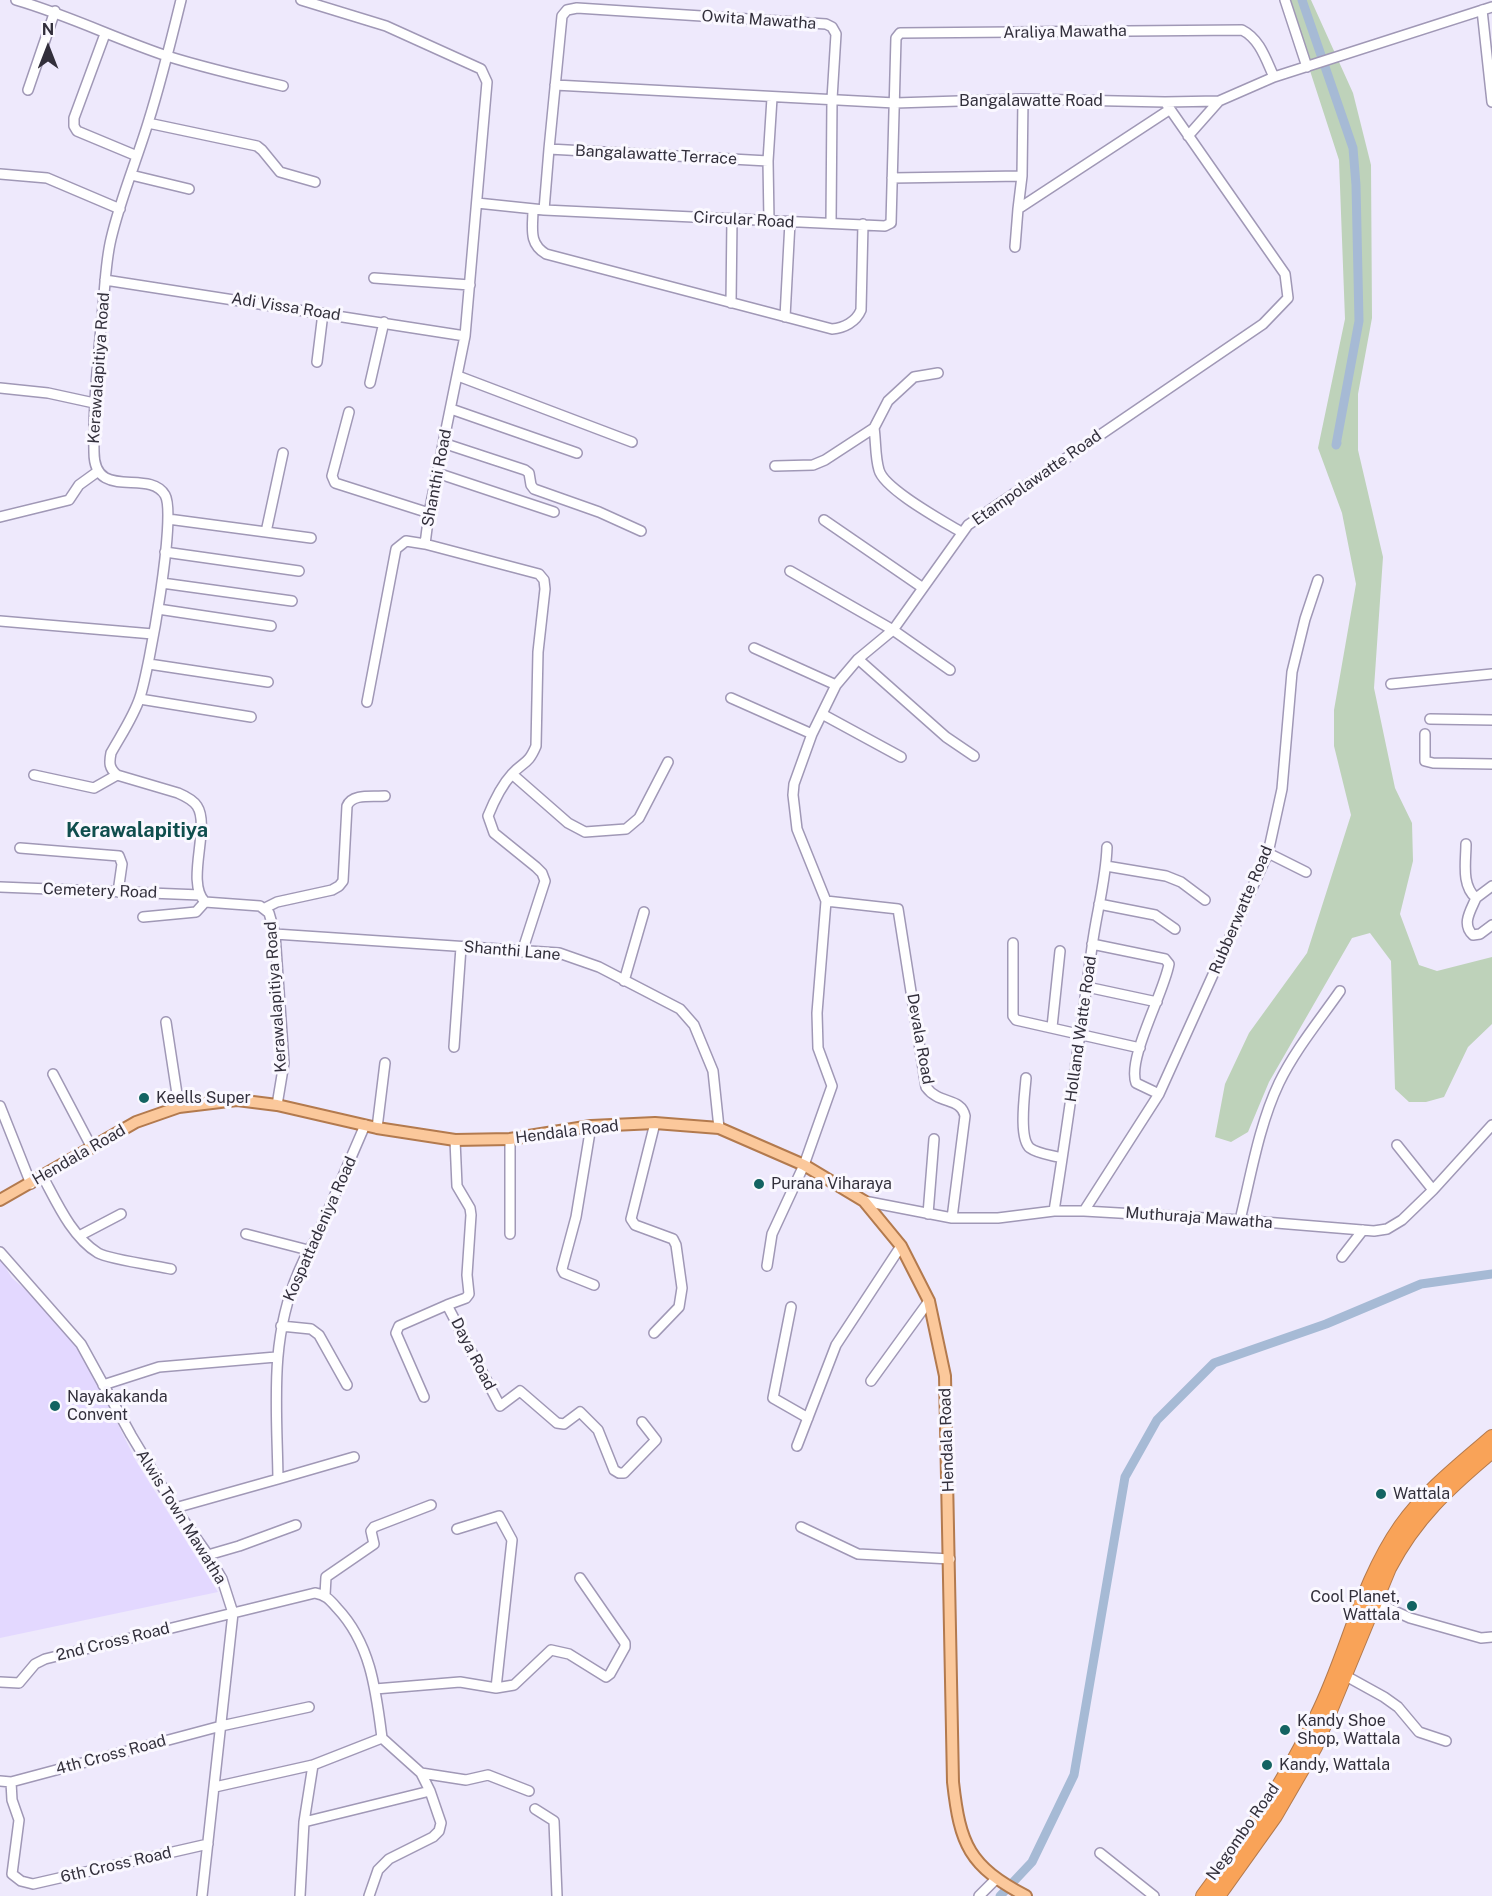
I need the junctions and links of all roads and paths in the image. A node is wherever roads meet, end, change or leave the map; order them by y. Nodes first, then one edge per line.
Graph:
1 (16, 0) edge
2 (181, 0) edge
3 (301, 0) edge
4 (1285, 0) edge
5 (1487, 8) edge
6 (55, 11) junction
7 (105, 34) junction
8 (168, 56) junction
9 (1307, 67) junction
10 (1274, 77) junction
11 (555, 85) junction
12 (283, 86) dead end
13 (28, 90) dead end
14 (772, 98) junction
15 (832, 99) junction
16 (1023, 99) junction
17 (1219, 101) junction
18 (1492, 102) edge
19 (895, 103) junction
20 (1167, 106) junction
21 (148, 123) junction
22 (1188, 136) junction
23 (549, 149) junction
24 (137, 156) junction
25 (768, 161) junction
26 (0, 174) edge
27 (131, 175) junction
28 (1022, 176) junction
29 (892, 178) junction
30 (315, 182) dead end
31 (189, 189) dead end
32 (477, 203) junction
33 (120, 209) junction
34 (532, 209) junction
35 (1018, 209) junction
36 (544, 210) junction
37 (732, 219) junction
38 (769, 221) junction
39 (790, 222) junction
40 (831, 223) junction
41 (863, 224) junction
42 (1015, 247) dead end
43 (374, 278) dead end
44 (105, 280) junction
45 (470, 285) junction
46 (731, 303) junction
47 (323, 313) junction
48 (785, 317) junction
49 (384, 322) junction
50 (465, 336) junction
51 (317, 362) dead end
52 (939, 374) dead end
53 (458, 376) junction
54 (370, 383) dead end
55 (0, 388) edge
56 (94, 403) junction
57 (451, 409) junction
58 (349, 412) dead end
59 (874, 428) junction
60 (444, 442) junction
61 (632, 442) dead end
62 (283, 453) dead end
63 (577, 453) dead end
64 (775, 466) dead end
65 (97, 472) junction
66 (437, 473) junction
67 (554, 512) dead end
68 (429, 513) junction
69 (0, 517) edge
70 (168, 519) junction
71 (824, 520) dead end
72 (641, 531) dead end
73 (266, 532) junction
74 (961, 532) junction
75 (310, 538) dead end
76 (425, 544) junction
77 (165, 552) junction
78 (299, 571) dead end
79 (790, 571) dead end
80 (1318, 580) dead end
81 (162, 583) junction
82 (924, 588) junction
83 (292, 601) dead end
84 (158, 609) junction
85 (0, 621) edge
86 (272, 626) dead end
87 (893, 630) junction
88 (153, 634) junction
89 (754, 648) dead end
90 (858, 659) junction
91 (149, 664) junction
92 (950, 670) dead end
93 (1492, 674) edge
94 (268, 682) dead end
95 (1391, 684) dead end
96 (836, 685) junction
97 (732, 698) dead end
98 (140, 699) junction
99 (367, 702) dead end
100 (822, 714) junction
101 (251, 717) dead end
102 (1430, 719) dead end
103 (1492, 720) edge
104 (812, 734) junction
105 (1425, 734) dead end
106 (974, 756) dead end
107 (901, 757) dead end
108 (668, 762) dead end
109 (1492, 764) edge
110 (512, 774) junction
111 (34, 775) dead end
112 (117, 775) junction
113 (385, 796) dead end
114 (1466, 844) dead end
115 (1107, 847) dead end
116 (20, 848) dead end
117 (1268, 854) junction
118 (1106, 866) junction
119 (1306, 872) dead end
120 (1492, 886) edge
121 (0, 887) edge
122 (118, 892) junction
123 (202, 898) junction
124 (1476, 898) junction
125 (1204, 900) dead end
126 (826, 901) junction
127 (1099, 904) junction
128 (265, 908) junction
129 (644, 912) dead end
130 (143, 917) dead end
131 (1492, 925) edge
132 (1175, 929) dead end
133 (274, 934) junction
134 (1012, 943) dead end
135 (1092, 944) junction
136 (461, 947) junction
137 (1060, 951) dead end
138 (522, 952) junction
139 (624, 981) junction
140 (1087, 987) junction
141 (1340, 991) dead end
142 (1157, 1002) junction
143 (166, 1022) dead end
144 (1052, 1027) junction
145 (1081, 1035) junction
146 (454, 1047) dead end
147 (1140, 1048) junction
148 (386, 1064) dead end
149 (53, 1074) dead end
150 (1026, 1078) dead end
151 (1159, 1094) junction
152 (277, 1105) junction
153 (0, 1106) edge
154 (179, 1107) junction
155 (655, 1123) junction
156 (1492, 1125) edge
157 (371, 1126) junction
158 (591, 1126) junction
159 (719, 1128) junction
160 (510, 1139) junction
161 (934, 1139) dead end
162 (455, 1140) junction
163 (1396, 1145) dead end
164 (92, 1148) junction
165 (1062, 1158) junction
166 (804, 1165) junction
167 (44, 1177) junction
168 (31, 1184) junction
169 (1434, 1190) junction
170 (0, 1200) edge
171 (864, 1201) junction
172 (1054, 1211) junction
173 (1084, 1211) junction
174 (121, 1214) dead end
175 (928, 1214) junction
176 (952, 1218) junction
177 (1239, 1220) junction
178 (1363, 1230) junction
179 (246, 1234) dead end
180 (510, 1234) dead end
181 (79, 1236) junction
182 (901, 1246) junction
183 (308, 1250) junction
184 (0, 1252) edge
185 (1342, 1257) dead end
186 (767, 1266) dead end
187 (171, 1269) dead end
188 (594, 1285) dead end
189 (929, 1301) junction
190 (447, 1305) junction
191 (791, 1307) dead end
192 (281, 1326) junction
193 (654, 1333) dead end
194 (276, 1357) junction
195 (871, 1381) dead end
196 (103, 1385) junction
197 (347, 1385) dead end
198 (424, 1397) dead end
199 (808, 1418) junction
200 (642, 1422) dead end
201 (1492, 1437) edge
202 (797, 1446) dead end
203 (1492, 1451) edge
204 (354, 1457) dead end
205 (278, 1479) junction
206 (431, 1505) dead end
207 (175, 1508) junction
208 (296, 1525) dead end
209 (801, 1527) dead end
210 (457, 1529) dead end
211 (208, 1555) junction
212 (950, 1559) junction
213 (580, 1578) dead end
214 (325, 1595) junction
215 (1370, 1600) junction
216 (233, 1613) junction
217 (1492, 1637) edge
218 (1346, 1676) junction
219 (0, 1682) edge
220 (496, 1688) junction
221 (375, 1689) junction
222 (309, 1707) dead end
223 (221, 1726) junction
224 (382, 1738) junction
225 (1446, 1741) dead end
226 (313, 1765) junction
227 (421, 1773) junction
228 (0, 1781) edge
229 (11, 1782) junction
230 (215, 1787) junction
231 (430, 1791) junction
232 (529, 1791) dead end
233 (535, 1809) dead end
234 (304, 1822) junction
235 (208, 1844) junction
236 (1100, 1853) dead end
237 (998, 1881) junction
238 (202, 1896) edge
239 (300, 1896) edge
240 (369, 1896) edge
241 (557, 1896) edge
242 (979, 1896) edge
243 (1026, 1896) edge
244 (1154, 1896) edge
245 (1203, 1896) edge
246 (1218, 1896) edge

1 - 6 street
2 - 8 street, Kerawalapitiya Road
3 - 32 street, Shanthi Road
4 - 9 street
5 - 9 street, Bangalawatte Road
5 - 18 street
6 - 7 street
6 - 13 street
7 - 8 street
7 - 24 street
8 - 12 street
8 - 21 street, Kerawalapitiya Road
9 - 10 street, Bangalawatte Road
10 - 17 street, Bangalawatte Road
10 - 19 street, Araliya Mawatha
11 - 14 street, Bangalawatte Road
11 - 15 street, Owita Mawatha
11 - 23 street
14 - 15 street, Bangalawatte Road
14 - 25 street
15 - 19 street, Bangalawatte Road
15 - 40 street, Owita Mawatha
16 - 19 street, Bangalawatte Road
16 - 20 street, Bangalawatte Road
16 - 28 street
17 - 20 street, Bangalawatte Road
17 - 22 street
19 - 29 street, Circular Road
20 - 22 street, Etampolawatte Road
20 - 35 street
21 - 24 street, Kerawalapitiya Road
21 - 30 street
22 - 74 street, Etampolawatte Road
23 - 25 street, Bangalawatte Terrace
23 - 36 street
24 - 27 street, Kerawalapitiya Road
25 - 38 street
26 - 33 street
27 - 31 street
27 - 33 street, Kerawalapitiya Road
28 - 29 street
28 - 35 street
29 - 41 street, Circular Road
32 - 34 street, Circular Road
32 - 45 street, Shanthi Road
33 - 44 street, Kerawalapitiya Road
34 - 36 street, Circular Road
34 - 46 street
35 - 42 street
36 - 37 street, Circular Road
37 - 38 street, Circular Road
37 - 46 street
38 - 39 street, Circular Road
39 - 40 street, Circular Road
39 - 48 street
40 - 41 street, Circular Road
41 - 48 street
43 - 45 street
44 - 47 street, Adi Vissa Road
44 - 56 street, Kerawalapitiya Road
45 - 50 street, Shanthi Road
46 - 48 street
47 - 49 street, Adi Vissa Road
47 - 51 street
49 - 50 street, Adi Vissa Road
49 - 54 street
50 - 53 street, Shanthi Road
52 - 59 street
53 - 57 street, Shanthi Road
53 - 61 street
55 - 56 street
56 - 65 street, Kerawalapitiya Road
57 - 60 street, Shanthi Road
57 - 63 street
58 - 68 street
59 - 64 street
59 - 74 street
60 - 66 street, Shanthi Road
60 - 72 street
62 - 73 street
65 - 69 street
65 - 70 street
66 - 67 street
66 - 68 street, Shanthi Road
68 - 76 street, Shanthi Road
70 - 73 street
70 - 77 street
71 - 82 street
73 - 75 street
74 - 82 street, Etampolawatte Road
76 - 99 street
76 - 110 street, Shanthi Road
77 - 78 street
77 - 81 street
79 - 87 street
80 - 117 street, Rubberwatte Road
81 - 83 street
81 - 84 street
82 - 87 street, Etampolawatte Road
84 - 86 street
84 - 88 street
85 - 88 street
87 - 90 street, Etampolawatte Road
87 - 92 street
88 - 91 street
89 - 96 street
90 - 96 street, Etampolawatte Road
90 - 106 street
91 - 94 street
91 - 98 street
93 - 95 street
96 - 100 street, Etampolawatte Road
97 - 104 street
98 - 101 street
98 - 112 street
100 - 104 street, Etampolawatte Road
100 - 107 street
102 - 103 street
104 - 126 street, Etampolawatte Road
105 - 109 street
108 - 110 street
110 - 138 street, Shanthi Road
111 - 112 street
112 - 123 street
113 - 128 street
114 - 124 street
115 - 118 street, Holland Watte Road
116 - 122 street
117 - 119 street
117 - 151 street, Rubberwatte Road
118 - 125 street
118 - 127 street, Holland Watte Road
120 - 124 street
121 - 122 street, Cemetery Road
122 - 123 street, Cemetery Road
123 - 128 street, Kerawalapitiya Road
123 - 130 street
124 - 131 street
126 - 166 street, Etampolawatte Road
126 - 176 street, Devala Road
127 - 132 street
127 - 135 street, Holland Watte Road
128 - 133 street, Kerawalapitiya Road
129 - 139 street
133 - 136 street, Shanthi Lane
133 - 152 street, Kerawalapitiya Road
134 - 144 street
135 - 140 street, Holland Watte Road
135 - 142 street
136 - 138 street, Shanthi Lane
136 - 146 street
137 - 144 street
138 - 139 street, Shanthi Lane
139 - 159 street, Shanthi Lane
140 - 142 street
140 - 145 street, Holland Watte Road
141 - 177 street
142 - 147 street
143 - 154 street
144 - 145 street
145 - 147 street
145 - 165 street, Holland Watte Road
147 - 151 street
148 - 157 street, Kospattadeniya Road
149 - 164 street
150 - 165 street
151 - 173 street, Rubberwatte Road
152 - 154 main road, Hendala Road
152 - 157 main road, Hendala Road
153 - 168 street
154 - 164 main road, Hendala Road
155 - 158 main road, Hendala Road
155 - 159 main road, Hendala Road
155 - 193 street
156 - 169 street, Muthuraja Mawatha
157 - 162 main road, Hendala Road
157 - 183 street, Kospattadeniya Road
158 - 160 main road, Hendala Road
158 - 188 street
159 - 166 main road, Hendala Road
160 - 162 main road, Hendala Road
160 - 180 street
161 - 175 street
162 - 190 street, Daya Road
163 - 169 street
164 - 167 main road, Hendala Road
165 - 172 street, Holland Watte Road
166 - 171 main road, Hendala Road
166 - 186 street, Etampolawatte Road
167 - 168 main road, Hendala Road
167 - 181 street
168 - 170 main road, Hendala Road
169 - 178 street, Muthuraja Mawatha
171 - 175 street, Muthuraja Mawatha
171 - 182 main road, Hendala Road
172 - 173 street, Muthuraja Mawatha
172 - 176 street, Muthuraja Mawatha
173 - 177 street, Muthuraja Mawatha
174 - 181 street
175 - 176 street, Muthuraja Mawatha
177 - 178 street, Muthuraja Mawatha
178 - 185 street
179 - 183 street
181 - 187 street
182 - 189 main road, Hendala Road
182 - 199 street
183 - 192 street, Kospattadeniya Road
184 - 196 street, Alwis Town Mawatha
189 - 195 street
189 - 212 main road, Hendala Road
190 - 198 street
190 - 200 street, Daya Road
191 - 199 street
192 - 194 street, Kospattadeniya Road
192 - 197 street
194 - 196 street
194 - 205 street, Kospattadeniya Road
196 - 207 street, Alwis Town Mawatha
199 - 202 street
201 - 215 highway, Negombo Road
203 - 215 highway, Negombo Road
204 - 205 street
205 - 207 street
206 - 214 street
207 - 211 street, Alwis Town Mawatha
208 - 211 street
209 - 212 street
210 - 220 street
211 - 216 street, Alwis Town Mawatha
212 - 237 main road, Hendala Road
213 - 220 street
214 - 216 street, 2nd Cross Road
214 - 221 street
215 - 217 street
215 - 218 highway, Negombo Road
215 - 245 highway, Negombo Road
216 - 219 street, 2nd Cross Road
216 - 223 street, Alwis Town Mawatha
218 - 225 street
218 - 246 highway, Negombo Road
220 - 221 street
221 - 224 street
222 - 223 street, 4th Cross Road
223 - 229 street, 4th Cross Road
223 - 230 street, Alwis Town Mawatha
224 - 226 street
224 - 227 street
226 - 230 street
226 - 234 street
227 - 231 street
227 - 232 street
228 - 229 street, 4th Cross Road
229 - 235 street, 6th Cross Road
230 - 235 street, Alwis Town Mawatha
231 - 234 street
231 - 240 street
233 - 241 street
234 - 239 street
235 - 238 street, Alwis Town Mawatha
236 - 244 street
237 - 242 street
237 - 243 main road, Hendala Road

